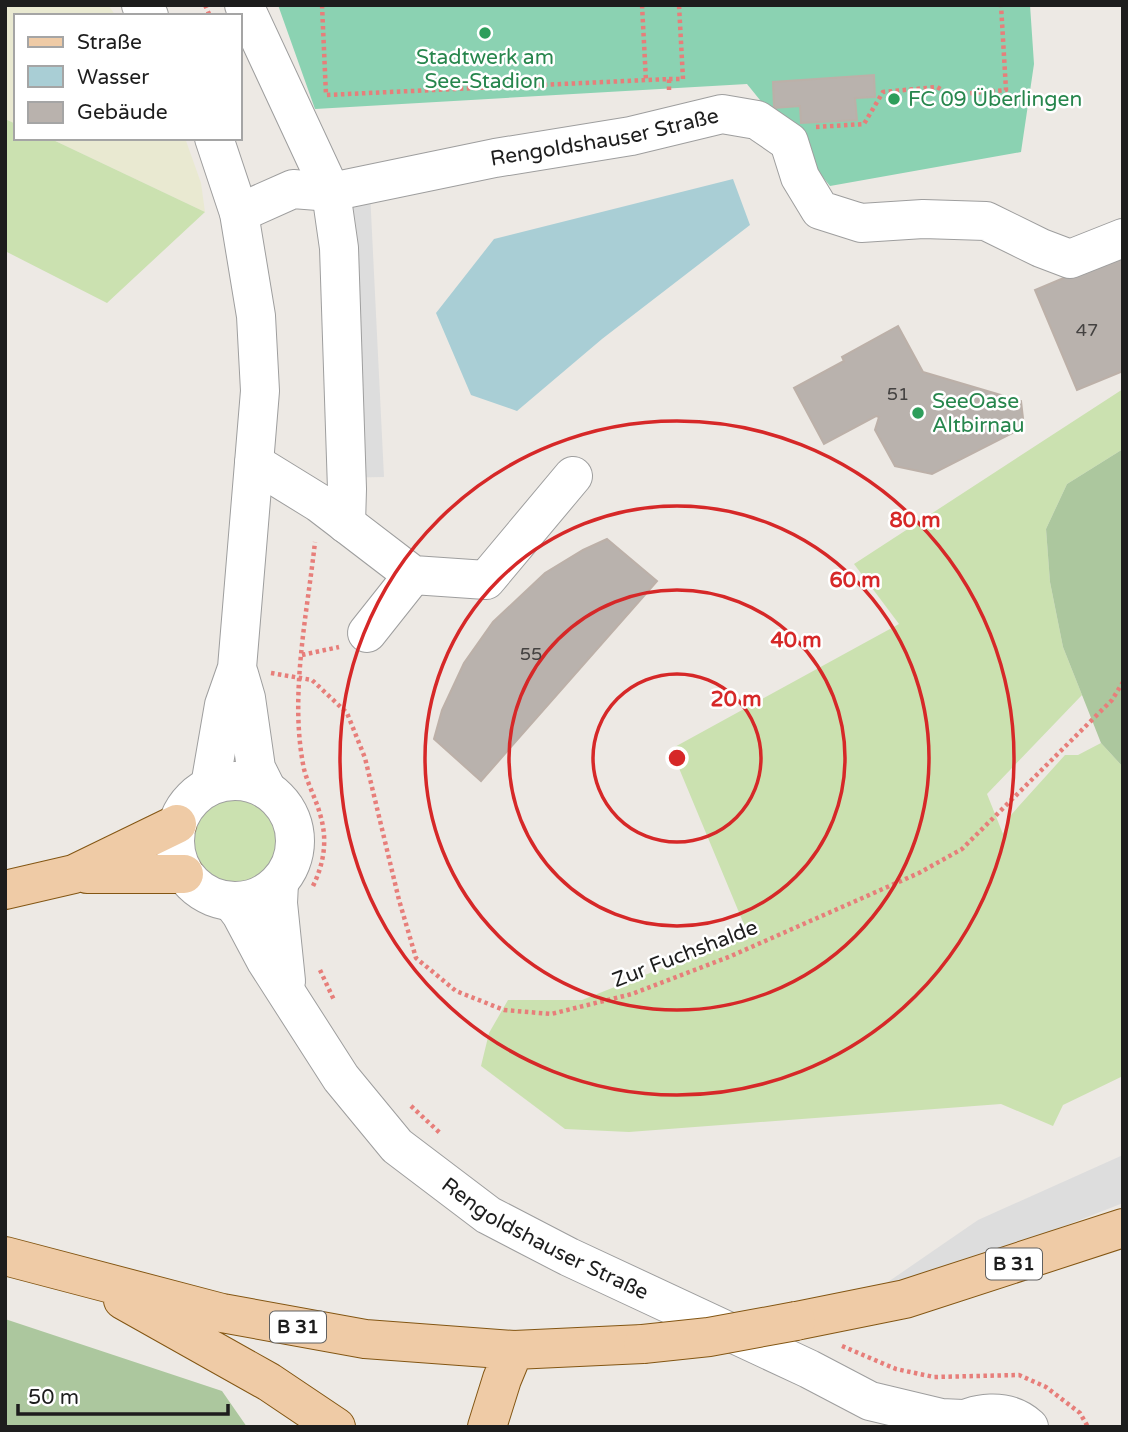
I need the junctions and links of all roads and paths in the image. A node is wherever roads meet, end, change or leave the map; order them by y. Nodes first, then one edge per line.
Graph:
1 (244, 5) edge
2 (322, 5) edge
3 (642, 5) edge
4 (679, 5) edge
5 (1002, 5) edge
6 (669, 79) junction
7 (646, 80) junction
8 (670, 127) junction
9 (771, 130) junction
10 (215, 140) edge
11 (331, 192) junction
12 (239, 213) junction
13 (1123, 238) edge
14 (254, 463) junction
15 (573, 477) dead end
16 (346, 524) junction
17 (413, 575) junction
18 (367, 633) dead end
19 (302, 655) dead end
20 (237, 668) junction
21 (300, 677) junction
22 (1123, 682) edge
23 (210, 786) junction
24 (267, 790) junction
25 (177, 824) junction
26 (74, 874) junction
27 (184, 874) junction
28 (5, 890) edge
29 (293, 890) junction
30 (232, 902) junction
31 (318, 966) dead end
32 (287, 994) junction
33 (340, 1010) dead end
34 (406, 1101) dead end
35 (443, 1135) dead end
36 (1123, 1227) edge
37 (5, 1256) edge
38 (86, 1277) junction
39 (830, 1340) dead end
40 (514, 1350) junction
41 (881, 1414) edge
42 (957, 1423) edge
43 (336, 1427) edge
44 (487, 1427) edge
45 (1029, 1427) edge
46 (1088, 1427) edge

1 - 11 street
2 - 7 path
3 - 7 path
4 - 6 path
5 - 9 path
6 - 7 path
6 - 8 path
8 - 9 street, Rengoldshauser Straße
8 - 11 street, Rengoldshauser Straße
9 - 13 street, Rengoldshauser Straße
10 - 12 street, Rengoldshauser Straße
11 - 12 street, Rengoldshauser Straße
11 - 16 street
12 - 14 street, Rengoldshauser Straße
14 - 16 street
14 - 20 street, Rengoldshauser Straße
15 - 17 street
16 - 17 street
17 - 18 street
19 - 21 path
20 - 23 street, Rengoldshauser Straße
20 - 24 street, Rengoldshauser Straße
21 - 22 path, Zur Fuchshalde
21 - 29 path
23 - 24 street
23 - 25 street
24 - 29 street, Rengoldshauser Straße
25 - 26 main road
25 - 27 street
26 - 27 main road
26 - 28 main road
27 - 30 street
29 - 30 street
29 - 32 street, Rengoldshauser Straße
30 - 32 street, Rengoldshauser Straße
31 - 33 path
32 - 41 street, Rengoldshauser Straße
34 - 35 path
36 - 40 main road, B 31, bridge
37 - 38 main road, B 31
38 - 40 main road, B 31
38 - 43 main road
39 - 46 path
40 - 44 main road
41 - 42 street, Rengoldshauser Straße
42 - 45 street, Rengoldshauser Straße

